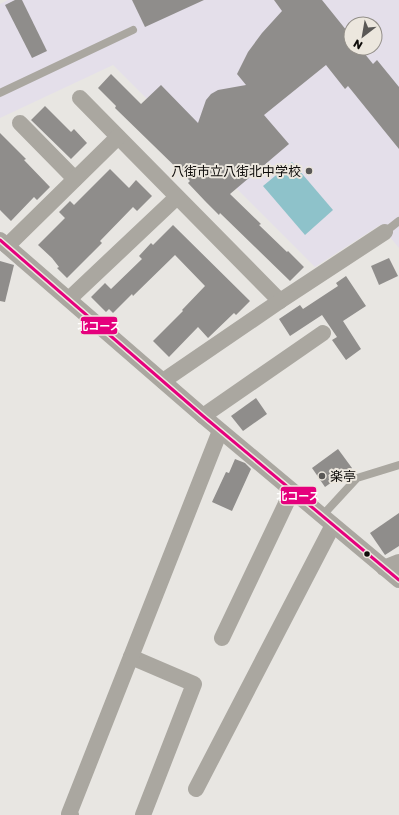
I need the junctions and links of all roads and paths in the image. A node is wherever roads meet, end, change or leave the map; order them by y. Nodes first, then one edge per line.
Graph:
1 (133, 30) dead end
2 (0, 93) edge
3 (80, 98) dead end
4 (20, 123) dead end
5 (118, 137) junction
6 (75, 179) junction
7 (177, 197) junction
8 (399, 221) edge
9 (385, 232) joint
10 (4, 243) edge
11 (69, 299) junction
12 (280, 301) junction
13 (323, 333) dead end
14 (163, 381) junction
15 (203, 416) junction
16 (220, 430) junction
17 (399, 465) edge
18 (292, 491) junction
19 (328, 521) junction
20 (399, 562) edge
21 (384, 568) junction
22 (399, 580) edge
23 (222, 638) dead end
24 (131, 657) junction
25 (196, 789) dead end
26 (71, 815) edge
27 (143, 815) edge

1 - 2 lane
3 - 5 street
4 - 6 street
5 - 6 street
5 - 7 street
6 - 10 street
7 - 11 street
7 - 12 street
8 - 9 lane
9 - 12 street
10 - 11 street
11 - 14 street
12 - 14 street
13 - 15 street
14 - 15 street
15 - 16 street
16 - 18 street
16 - 24 street
17 - 19 lane
18 - 19 street
18 - 23 street
19 - 21 street
19 - 25 street
20 - 21 street
21 - 22 street
24 - 26 street
24 - 27 street

